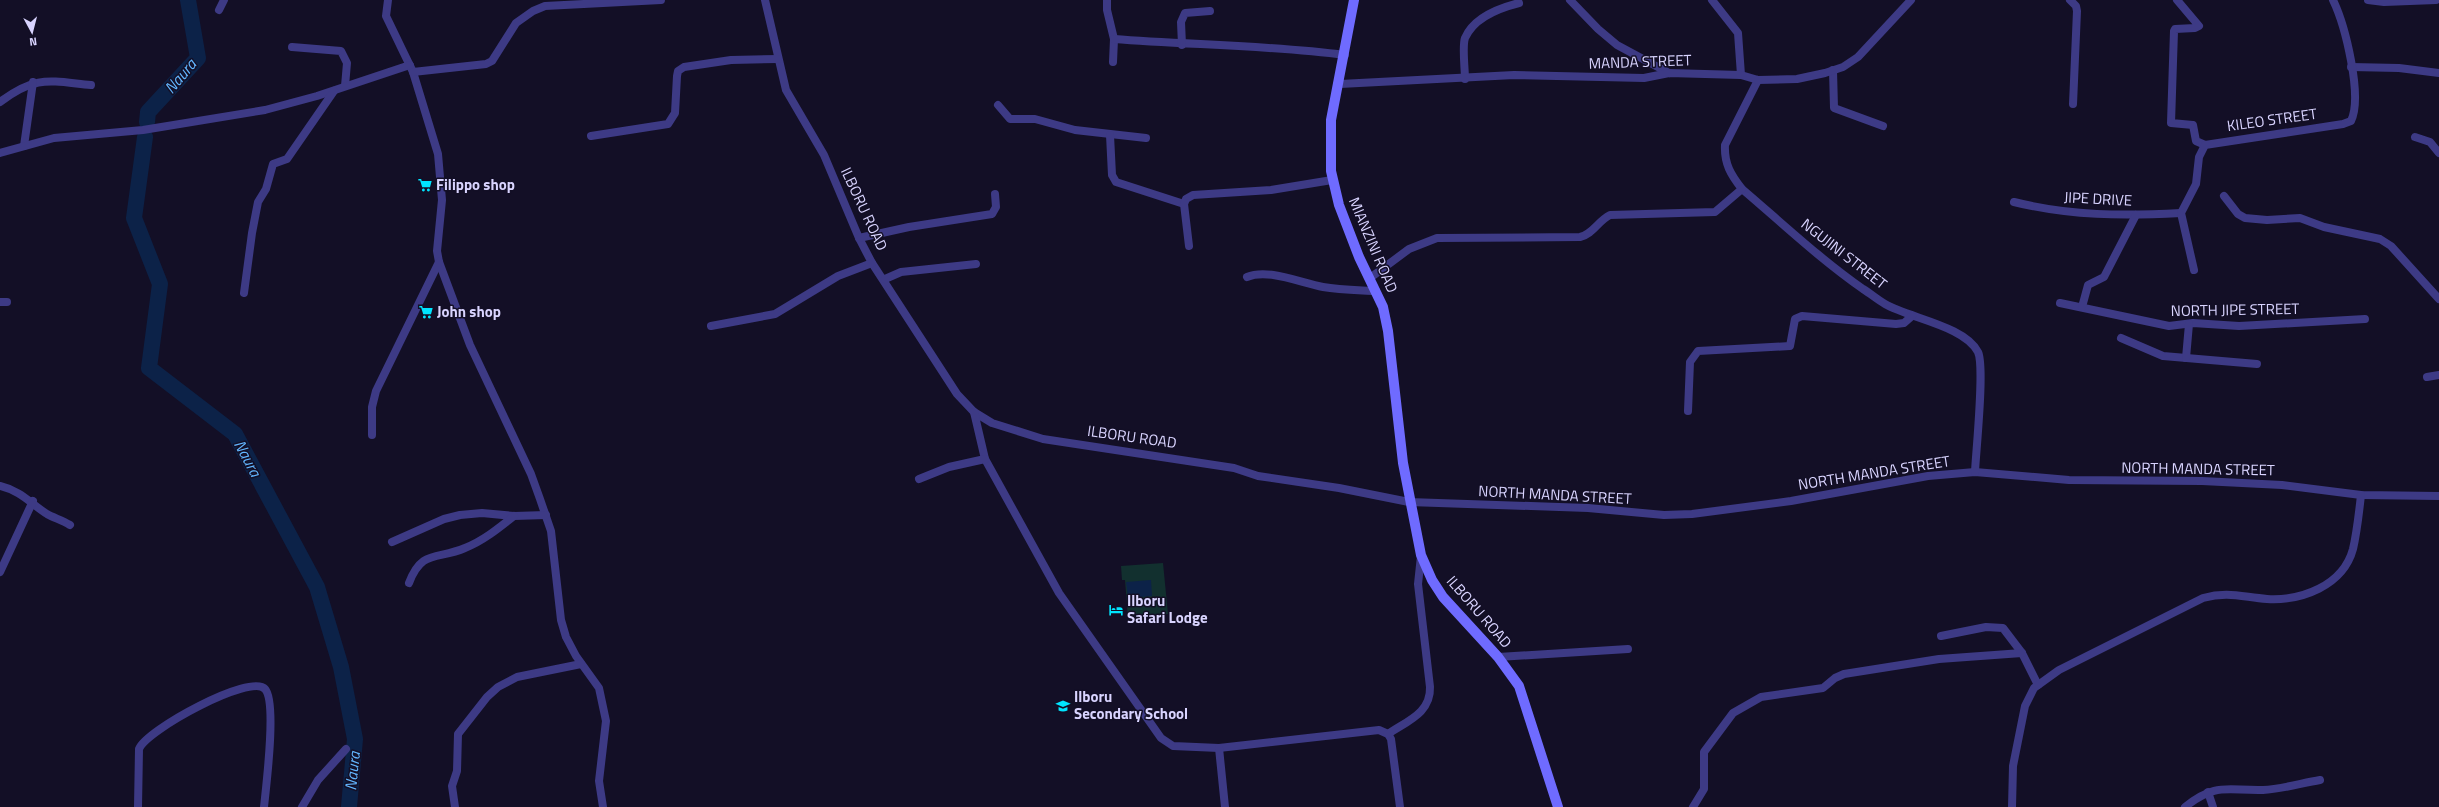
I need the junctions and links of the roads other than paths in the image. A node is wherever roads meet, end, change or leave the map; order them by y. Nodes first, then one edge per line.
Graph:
1 (224, 0) edge
2 (388, 0) edge
3 (661, 0) edge
4 (764, 0) edge
5 (1107, 0) edge
6 (1354, 0) edge
7 (1570, 0) edge
8 (1712, 0) edge
9 (1911, 0) edge
10 (2070, 0) edge
11 (2177, 0) edge
12 (2333, 0) edge
13 (2368, 0) edge
14 (2436, 0) edge
15 (1519, 2) dead end
16 (219, 10) dead end
17 (1210, 11) dead end
18 (1114, 39) junction
19 (1182, 45) junction
20 (292, 47) dead end
21 (1345, 55) junction
22 (778, 59) junction
23 (1113, 62) dead end
24 (2351, 67) junction
25 (412, 69) junction
26 (1833, 70) junction
27 (1669, 73) junction
28 (2439, 73) edge
29 (1741, 75) junction
30 (1465, 79) junction
31 (1758, 80) junction
32 (33, 82) junction
33 (1340, 84) junction
34 (91, 85) dead end
35 (345, 86) junction
36 (334, 90) junction
37 (0, 102) edge
38 (2073, 104) dead end
39 (998, 105) dead end
40 (1884, 126) dead end
41 (1110, 134) junction
42 (591, 136) dead end
43 (2415, 137) dead end
44 (1146, 138) dead end
45 (2205, 145) junction
46 (24, 146) junction
47 (0, 153) edge
48 (2439, 153) edge
49 (1332, 180) junction
50 (1742, 189) junction
51 (995, 194) dead end
52 (2224, 196) dead end
53 (2014, 202) dead end
54 (1184, 204) junction
55 (2181, 213) junction
56 (2136, 215) junction
57 (859, 238) junction
58 (1189, 246) dead end
59 (439, 262) junction
60 (872, 263) junction
61 (976, 264) dead end
62 (2194, 270) dead end
63 (1247, 277) dead end
64 (1370, 278) junction
65 (885, 279) junction
66 (1376, 291) junction
67 (244, 293) dead end
68 (2439, 299) edge
69 (2060, 303) dead end
70 (2082, 307) junction
71 (1912, 316) junction
72 (2365, 319) dead end
73 (2189, 324) junction
74 (712, 326) dead end
75 (2121, 338) dead end
76 (2186, 358) junction
77 (2257, 364) dead end
78 (2439, 375) edge
79 (2427, 377) dead end
80 (1688, 411) dead end
81 (974, 412) junction
82 (372, 435) dead end
83 (985, 459) junction
84 (1975, 472) junction
85 (919, 479) dead end
86 (0, 486) edge
87 (2361, 495) junction
88 (2439, 496) edge
89 (33, 501) junction
90 (1409, 502) junction
91 (546, 515) junction
92 (514, 516) junction
93 (70, 525) dead end
94 (392, 542) dead end
95 (1421, 555) junction
96 (0, 572) edge
97 (409, 583) dead end
98 (1941, 636) dead end
99 (1628, 649) dead end
100 (2022, 652) junction
101 (1498, 657) junction
102 (581, 664) junction
103 (2038, 685) junction
104 (1388, 734) junction
105 (1219, 748) junction
106 (346, 749) dead end
107 (2320, 780) dead end
108 (2208, 792) junction
109 (138, 807) edge
110 (264, 807) edge
111 (302, 807) edge
112 (455, 807) edge
113 (603, 807) edge
114 (1225, 807) edge
115 (1400, 807) edge
116 (1558, 807) edge
117 (1693, 807) edge
118 (2012, 807) edge
119 (2185, 807) edge
120 (2213, 807) edge

1 - 16 street
2 - 25 street
3 - 25 street
4 - 22 street, ILBORU ROAD
5 - 18 street
6 - 21 street, MIANZINI ROAD
7 - 27 street
8 - 29 street
9 - 26 street, MANDA STREET
10 - 38 street
11 - 45 street
12 - 24 street, KILEO STREET
13 - 14 street
15 - 30 street
17 - 19 street
18 - 19 street
18 - 23 street
19 - 21 street
20 - 35 street
21 - 33 street, MIANZINI ROAD
22 - 42 street
22 - 57 street, ILBORU ROAD
24 - 28 street
24 - 45 street, KILEO STREET
25 - 35 street
25 - 59 street
26 - 31 street, MANDA STREET
26 - 40 street
27 - 29 street, MANDA STREET
27 - 30 street, MANDA STREET
29 - 31 street, MANDA STREET
30 - 33 street, MANDA STREET
31 - 50 street, NGUJINI STREET
32 - 34 street
32 - 37 street
32 - 46 street
33 - 49 street, MIANZINI ROAD
35 - 36 street
36 - 46 street
36 - 67 street
39 - 41 street
41 - 44 street
41 - 54 street
43 - 48 street
45 - 55 street
46 - 47 street
49 - 54 street
49 - 64 street, MIANZINI ROAD
50 - 64 street
50 - 71 street, NGUJINI STREET
51 - 57 street
52 - 68 street
53 - 56 street, JIPE DRIVE
54 - 58 street
55 - 56 street, JIPE DRIVE
55 - 62 street
56 - 70 street
57 - 60 street, ILBORU ROAD
59 - 82 street
59 - 91 street
60 - 65 street, ILBORU ROAD
60 - 74 street
61 - 65 street
63 - 66 street
64 - 66 street, MIANZINI ROAD
65 - 81 street, ILBORU ROAD
66 - 90 street, MIANZINI ROAD
69 - 70 street, NORTH JIPE STREET
70 - 73 street, NORTH JIPE STREET
71 - 80 street
71 - 84 street, NGUJINI STREET
72 - 73 street, NORTH JIPE STREET
73 - 76 street
75 - 76 street
76 - 77 street
78 - 79 street
81 - 83 street
81 - 90 street, ILBORU ROAD
83 - 85 street
83 - 105 street
84 - 87 street, NORTH MANDA STREET
84 - 90 street, NORTH MANDA STREET
86 - 89 street
87 - 88 street, NORTH MANDA STREET
87 - 103 street
89 - 93 street
89 - 96 street
90 - 95 street, ILBORU ROAD
91 - 92 street
91 - 102 street
92 - 94 street
92 - 97 street
95 - 101 street, ILBORU ROAD
95 - 104 street
98 - 100 street
99 - 101 street
100 - 103 street
100 - 117 street
101 - 116 street, ILBORU ROAD
102 - 112 street
102 - 113 street
103 - 118 street
104 - 105 street
104 - 115 street
105 - 114 street
106 - 111 street
107 - 108 street
108 - 119 street
108 - 120 street
109 - 110 street

